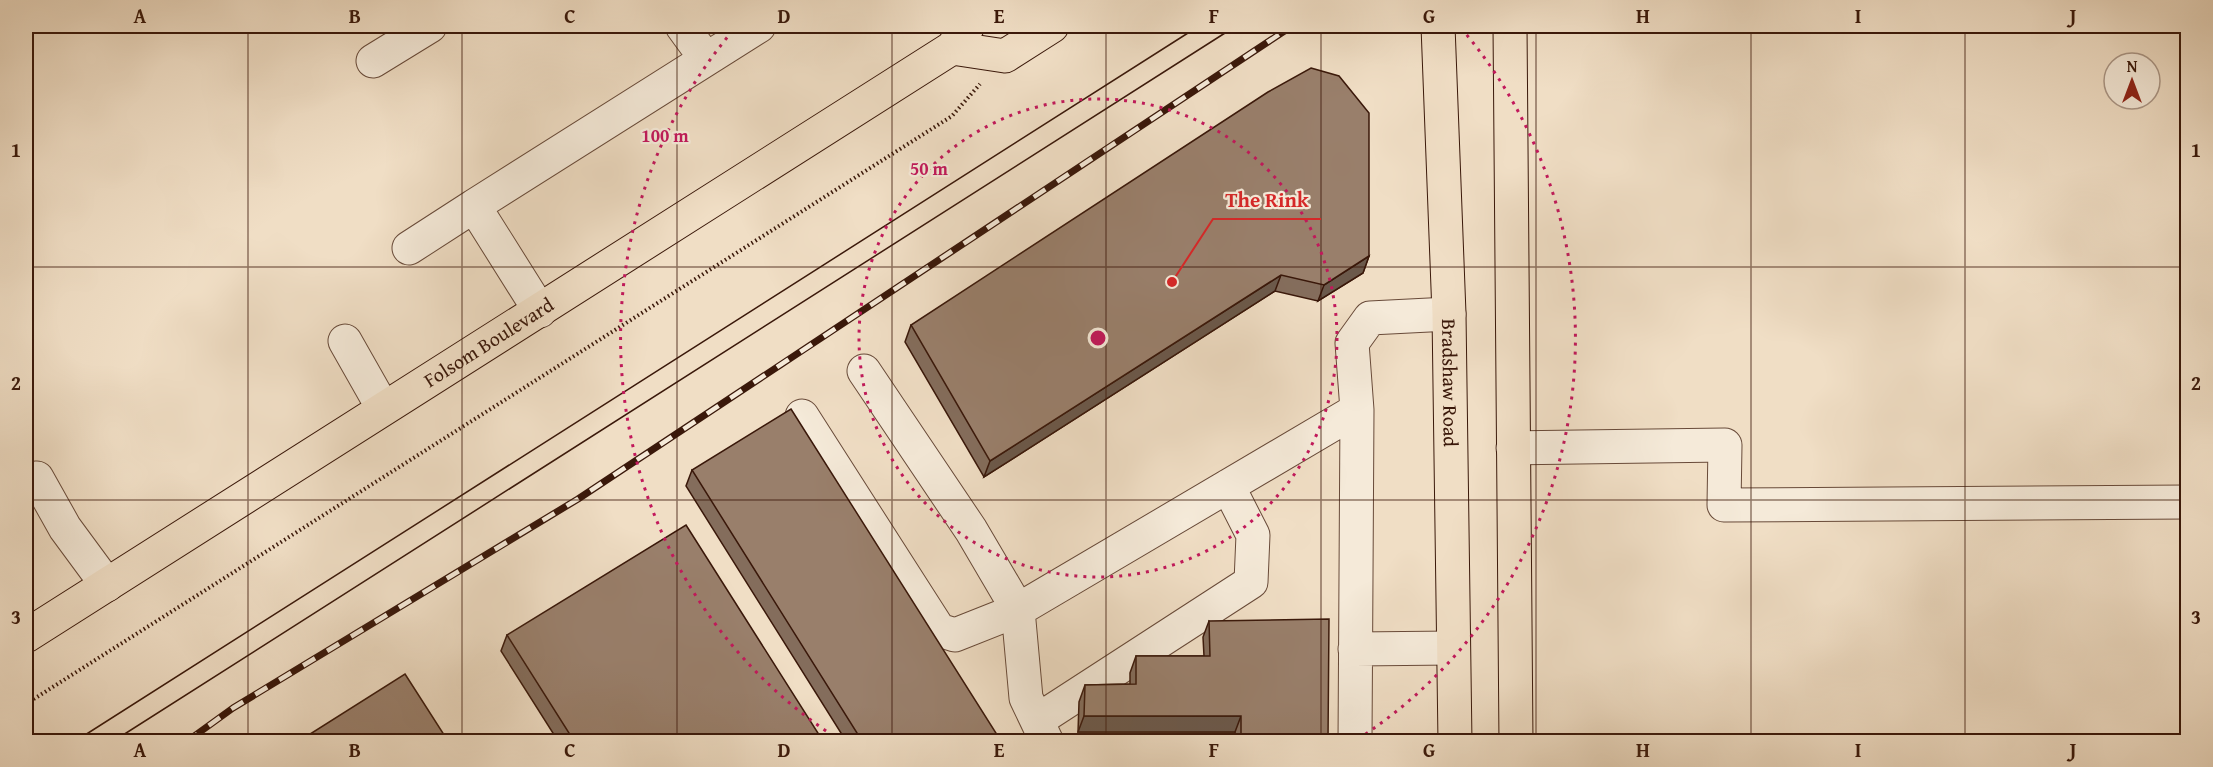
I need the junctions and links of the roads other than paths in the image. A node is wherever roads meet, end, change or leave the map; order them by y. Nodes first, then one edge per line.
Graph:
1 (430, 26) edge
2 (682, 26) edge
3 (759, 26) edge
4 (1052, 26) edge
5 (1438, 26) edge
6 (1510, 26) edge
7 (960, 37) edge
8 (706, 59) junction
9 (373, 62) dead end
10 (474, 206) junction
11 (409, 248) dead end
12 (540, 311) junction
13 (1449, 314) junction
14 (345, 341) dead end
15 (864, 371) dead end
16 (383, 408) junction
17 (1357, 410) junction
18 (802, 416) dead end
19 (1513, 448) junction
20 (38, 478) dead end
21 (1228, 486) junction
22 (2187, 502) edge
23 (107, 585) junction
24 (1018, 610) junction
25 (26, 636) edge
26 (1453, 648) junction
27 (1355, 649) junction
28 (1043, 731) edge
29 (1355, 741) edge
30 (1455, 741) edge
31 (1516, 741) edge

1 - 9 lane
2 - 8 lane
3 - 8 lane
4 - 7 main road, Folsom Boulevard
5 - 13 main road, Bradshaw Road
6 - 19 main road
7 - 12 main road, Folsom Boulevard
8 - 10 lane
10 - 11 lane
10 - 12 lane
12 - 16 main road, Folsom Boulevard
13 - 17 lane
13 - 26 main road, Bradshaw Road
14 - 16 lane
15 - 24 lane
16 - 23 main road, Folsom Boulevard
17 - 21 lane
17 - 27 lane
18 - 24 lane
19 - 22 lane
19 - 31 main road
20 - 23 lane
21 - 24 lane
21 - 28 lane
23 - 25 main road, Folsom Boulevard
24 - 28 lane
26 - 27 lane
26 - 30 main road, Bradshaw Road
27 - 29 lane

